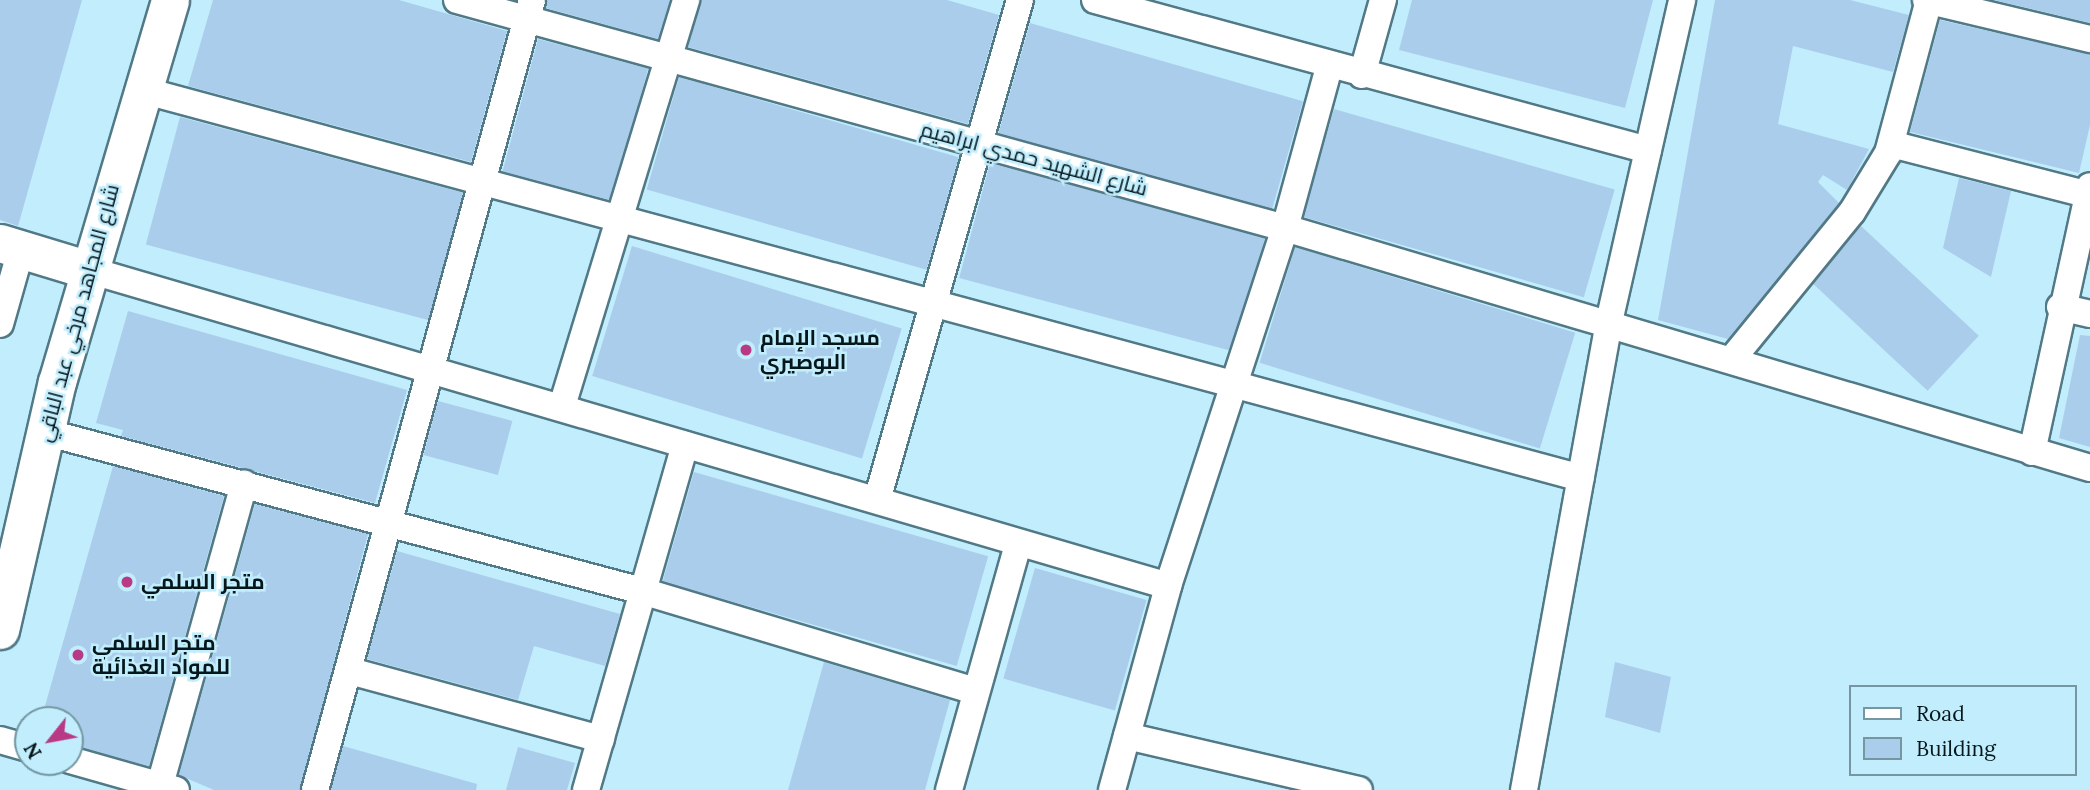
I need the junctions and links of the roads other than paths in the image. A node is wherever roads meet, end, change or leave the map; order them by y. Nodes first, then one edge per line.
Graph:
1 (170, 0) edge
2 (457, 0) edge
3 (685, 0) edge
4 (1020, 0) edge
5 (1096, 0) edge
6 (1383, 0) edge
7 (1682, 0) edge
8 (1928, 0) edge
9 (530, 9) edge
10 (2090, 39) edge
11 (668, 58) junction
12 (1329, 67) junction
13 (1362, 75) junction
14 (142, 90) junction
15 (978, 144) junction
16 (1891, 144) junction
17 (1648, 150) junction
18 (485, 187) junction
19 (2089, 192) edge
20 (624, 215) junction
21 (1284, 228) junction
22 (10, 246) edge
23 (89, 270) junction
24 (934, 299) junction
25 (2060, 307) junction
26 (2090, 314) edge
27 (1609, 322) junction
28 (0, 324) edge
29 (1732, 359) junction
30 (433, 367) junction
31 (1234, 382) junction
32 (562, 406) junction
33 (45, 432) junction
34 (685, 445) junction
35 (2032, 452) junction
36 (2090, 468) edge
37 (1581, 478) junction
38 (244, 484) junction
39 (877, 500) junction
40 (393, 525) junction
41 (1018, 545) junction
42 (1168, 586) junction
43 (642, 591) junction
44 (1, 622) edge
45 (350, 671) junction
46 (975, 691) junction
47 (1127, 736) junction
48 (601, 739) junction
49 (84, 764) edge
50 (169, 788) edge
51 (315, 790) edge
52 (586, 790) edge
53 (949, 790) edge
54 (1112, 790) edge
55 (1359, 790) edge
56 (1524, 790) edge

1 - 14 street, شارع المجاهد مرخي عبد الباقي
2 - 9 street, شارع الشهيد حمدي ابراهيم
3 - 11 street
4 - 15 street
5 - 12 street
6 - 13 street
7 - 17 street
8 - 10 street
8 - 16 street
9 - 11 street, شارع الشهيد حمدي ابراهيم
9 - 18 street
11 - 15 street, شارع الشهيد حمدي ابراهيم
11 - 20 street
12 - 13 street
12 - 21 street
13 - 17 street
14 - 18 street
14 - 23 street, شارع المجاهد مرخي عبد الباقي
15 - 21 street, شارع الشهيد حمدي ابراهيم
15 - 24 street
16 - 19 street
16 - 29 street
17 - 27 street
18 - 20 street
18 - 30 street
19 - 25 street
20 - 24 street
20 - 32 street
21 - 27 street, شارع الشهيد حمدي ابراهيم
21 - 31 street
22 - 23 street
22 - 28 street
23 - 30 street
23 - 33 street, شارع المجاهد مرخي عبد الباقي
24 - 31 street
24 - 39 street
25 - 26 street
25 - 35 street
27 - 29 street, شارع الشهيد حمدي ابراهيم
27 - 37 street
29 - 35 street, شارع الشهيد حمدي ابراهيم
30 - 32 street
30 - 40 street
31 - 37 street
31 - 42 street
32 - 34 street
33 - 38 street
33 - 44 street, شارع المجاهد مرخي عبد الباقي
34 - 39 street
34 - 43 street
35 - 36 street, شارع الشهيد حمدي ابراهيم
37 - 56 street
38 - 40 street
38 - 50 street
39 - 41 street
40 - 43 street
40 - 45 street
41 - 42 street
41 - 46 street
42 - 47 street
43 - 46 street
43 - 48 street
45 - 48 street
45 - 51 street
46 - 53 street
47 - 54 street
47 - 55 street
48 - 52 street
49 - 50 street

